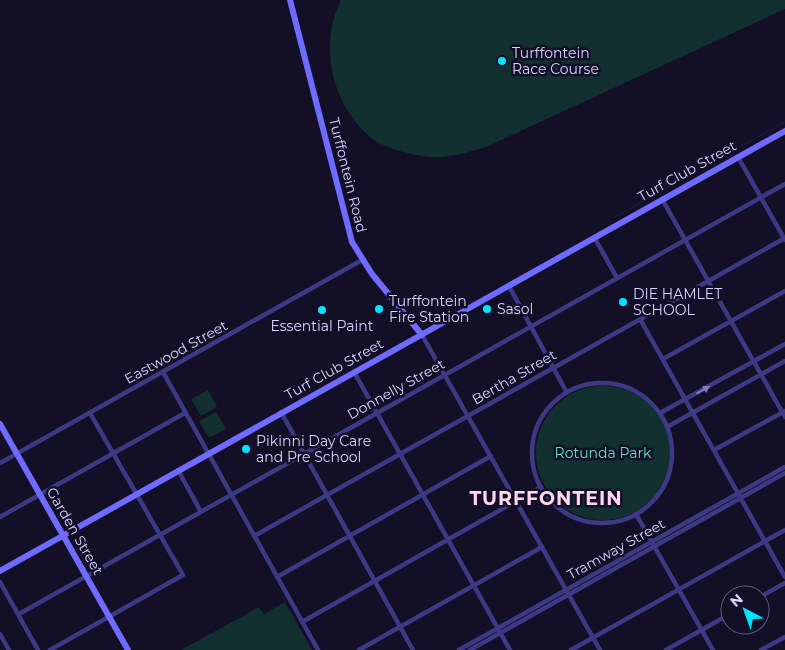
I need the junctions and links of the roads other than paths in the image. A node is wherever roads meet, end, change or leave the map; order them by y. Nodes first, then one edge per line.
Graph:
1 (290, 0) edge
2 (785, 131) edge
3 (738, 157) junction
4 (785, 184) edge
5 (761, 197) junction
6 (662, 199) junction
7 (594, 237) junction
8 (785, 239) edge
9 (685, 240) junction
10 (362, 260) junction
11 (617, 278) junction
12 (708, 281) junction
13 (509, 286) junction
14 (785, 291) edge
15 (640, 319) junction
16 (731, 322) junction
17 (531, 326) junction
18 (422, 335) junction
19 (785, 344) edge
20 (663, 359) junction
21 (785, 361) edge
22 (754, 362) junction
23 (554, 367) junction
24 (163, 372) junction
25 (354, 372) junction
26 (761, 374) junction
27 (445, 375) junction
28 (568, 393) junction
29 (685, 400) junction
30 (186, 412) junction
31 (281, 412) junction
32 (90, 413) junction
33 (377, 413) junction
34 (692, 413) junction
35 (660, 414) junction
36 (784, 414) edge
37 (468, 416) junction
38 (0, 424) edge
39 (667, 427) junction
40 (714, 450) junction
41 (208, 453) junction
42 (17, 454) junction
43 (113, 454) junction
44 (304, 454) junction
45 (400, 454) junction
46 (491, 456) junction
47 (0, 464) edge
48 (785, 467) edge
49 (178, 470) junction
50 (785, 473) edge
51 (774, 476) junction
52 (541, 488) junction
53 (136, 494) junction
54 (40, 495) junction
55 (231, 495) junction
56 (327, 495) junction
57 (423, 495) junction
58 (739, 496) junction
59 (517, 502) junction
60 (200, 512) junction
61 (636, 514) junction
62 (0, 517) edge
63 (785, 530) edge
64 (160, 534) junction
65 (64, 536) junction
66 (254, 536) junction
67 (350, 536) junction
68 (448, 540) junction
69 (765, 541) junction
70 (653, 544) junction
71 (542, 547) junction
72 (0, 570) edge
73 (86, 576) junction
74 (277, 577) junction
75 (785, 577) edge
76 (375, 581) junction
77 (0, 582) edge
78 (785, 583) edge
79 (473, 586) junction
80 (678, 590) junction
81 (770, 591) edge
82 (567, 592) junction
83 (19, 614) junction
84 (109, 617) junction
85 (720, 620) edge
86 (302, 622) junction
87 (400, 626) junction
88 (702, 630) junction
89 (499, 631) junction
90 (0, 634) edge
91 (785, 637) edge
92 (593, 638) junction
93 (9, 650) edge
94 (38, 650) edge
95 (50, 650) edge
96 (128, 650) edge
97 (318, 650) edge
98 (359, 650) edge
99 (414, 650) edge
100 (459, 650) edge
101 (470, 650) edge
102 (510, 650) edge
103 (571, 650) edge
104 (600, 650) edge
105 (666, 650) edge
106 (712, 650) edge
107 (761, 650) edge

1 - 10 main road, Turffontein Road
2 - 3 main road, Turf Club Street
3 - 5 street
3 - 6 main road, Turf Club Street
4 - 5 street, Donnelly Street
5 - 8 street
5 - 9 street, Donnelly Street
6 - 7 main road, Turf Club Street
6 - 9 street
7 - 11 street
7 - 13 main road, Turf Club Street
8 - 12 street, Bertha Street
9 - 11 street, Donnelly Street
9 - 12 street
10 - 18 main road, Turffontein Road
10 - 24 street, Eastwood Street
11 - 17 street, Donnelly Street
12 - 15 street, Bertha Street
12 - 16 street
13 - 17 street
13 - 18 main road, Turf Club Street
14 - 16 street
15 - 20 street
15 - 23 street, Bertha Street
16 - 20 street
16 - 22 street
17 - 23 street
17 - 27 street, Donnelly Street
18 - 25 main road, Turf Club Street
18 - 27 street
19 - 22 street
20 - 29 street
21 - 26 street
22 - 26 street
29 -> 22 street
23 - 28 street
23 - 37 street, Bertha Street
24 - 30 street
24 - 32 street, Eastwood Street
25 - 31 main road, Turf Club Street
25 - 33 street
26 - 34 street
26 - 36 street
27 - 33 street, Donnelly Street
27 - 37 street
28 - 35 street
28 - 52 street
29 - 34 street
29 - 35 street
30 - 41 street
30 - 43 street
31 - 41 main road, Turf Club Street
31 - 44 street
32 - 42 street, Eastwood Street
32 - 43 street
33 - 44 street, Donnelly Street
33 - 45 street
34 - 39 street
34 - 40 street
35 - 39 street
36 - 40 street
37 - 45 street, Bertha Street
37 - 46 street
38 - 42 main road, Garden Street
39 - 61 street
40 - 58 street
41 - 49 main road, Turf Club Street
41 - 55 street
42 - 47 street, Eastwood Street
42 - 54 main road, Garden Street
43 - 53 street
43 - 54 street
44 - 55 street, Donnelly Street
44 - 56 street
45 - 56 street, Bertha Street
45 - 57 street
46 - 57 street
46 - 59 street
48 - 51 street, Tramway Street
49 - 53 main road, Turf Club Street
49 - 60 street
50 - 51 street, Tramway Street
51 - 58 street, Tramway Street
52 - 59 street
52 - 61 street
53 - 64 street
53 - 65 main road, Turf Club Street
54 - 62 street
54 - 65 main road, Garden Street
55 - 60 street, Donnelly Street
55 - 66 street
56 - 66 street, Bertha Street
56 - 67 street
57 - 67 street
57 - 68 street
58 - 69 street
58 - 70 street, Tramway Street
59 - 68 street
59 - 71 street
60 - 64 street, Donnelly Street
61 - 70 street
63 - 69 street
64 - 73 street, Donnelly Street
64 - 84 street
65 - 72 main road, Turf Club Street
65 - 73 main road, Garden Street
66 - 74 street
67 - 74 street
67 - 76 street
68 - 76 street
68 - 79 street
69 - 75 street
69 - 80 street
70 - 80 street
70 - 82 street, Tramway Street
71 - 79 street
71 - 82 street
73 - 83 street, Donnelly Street
73 - 84 main road, Garden Street
74 - 86 street
76 - 86 street
76 - 87 street
77 - 83 street
78 - 81 street
79 - 87 street
79 - 89 street
80 - 88 street
80 - 92 street
82 - 89 street, Tramway Street
82 - 92 street
83 - 94 street
84 - 95 street
84 - 96 main road, Garden Street
85 - 88 street
86 - 97 street
87 - 98 street
87 - 99 street
88 - 105 street
88 - 106 street
89 - 100 street, Tramway Street
89 - 101 street, Tramway Street
89 - 102 street
90 - 93 street
91 - 107 street
92 - 103 street
92 - 104 street

